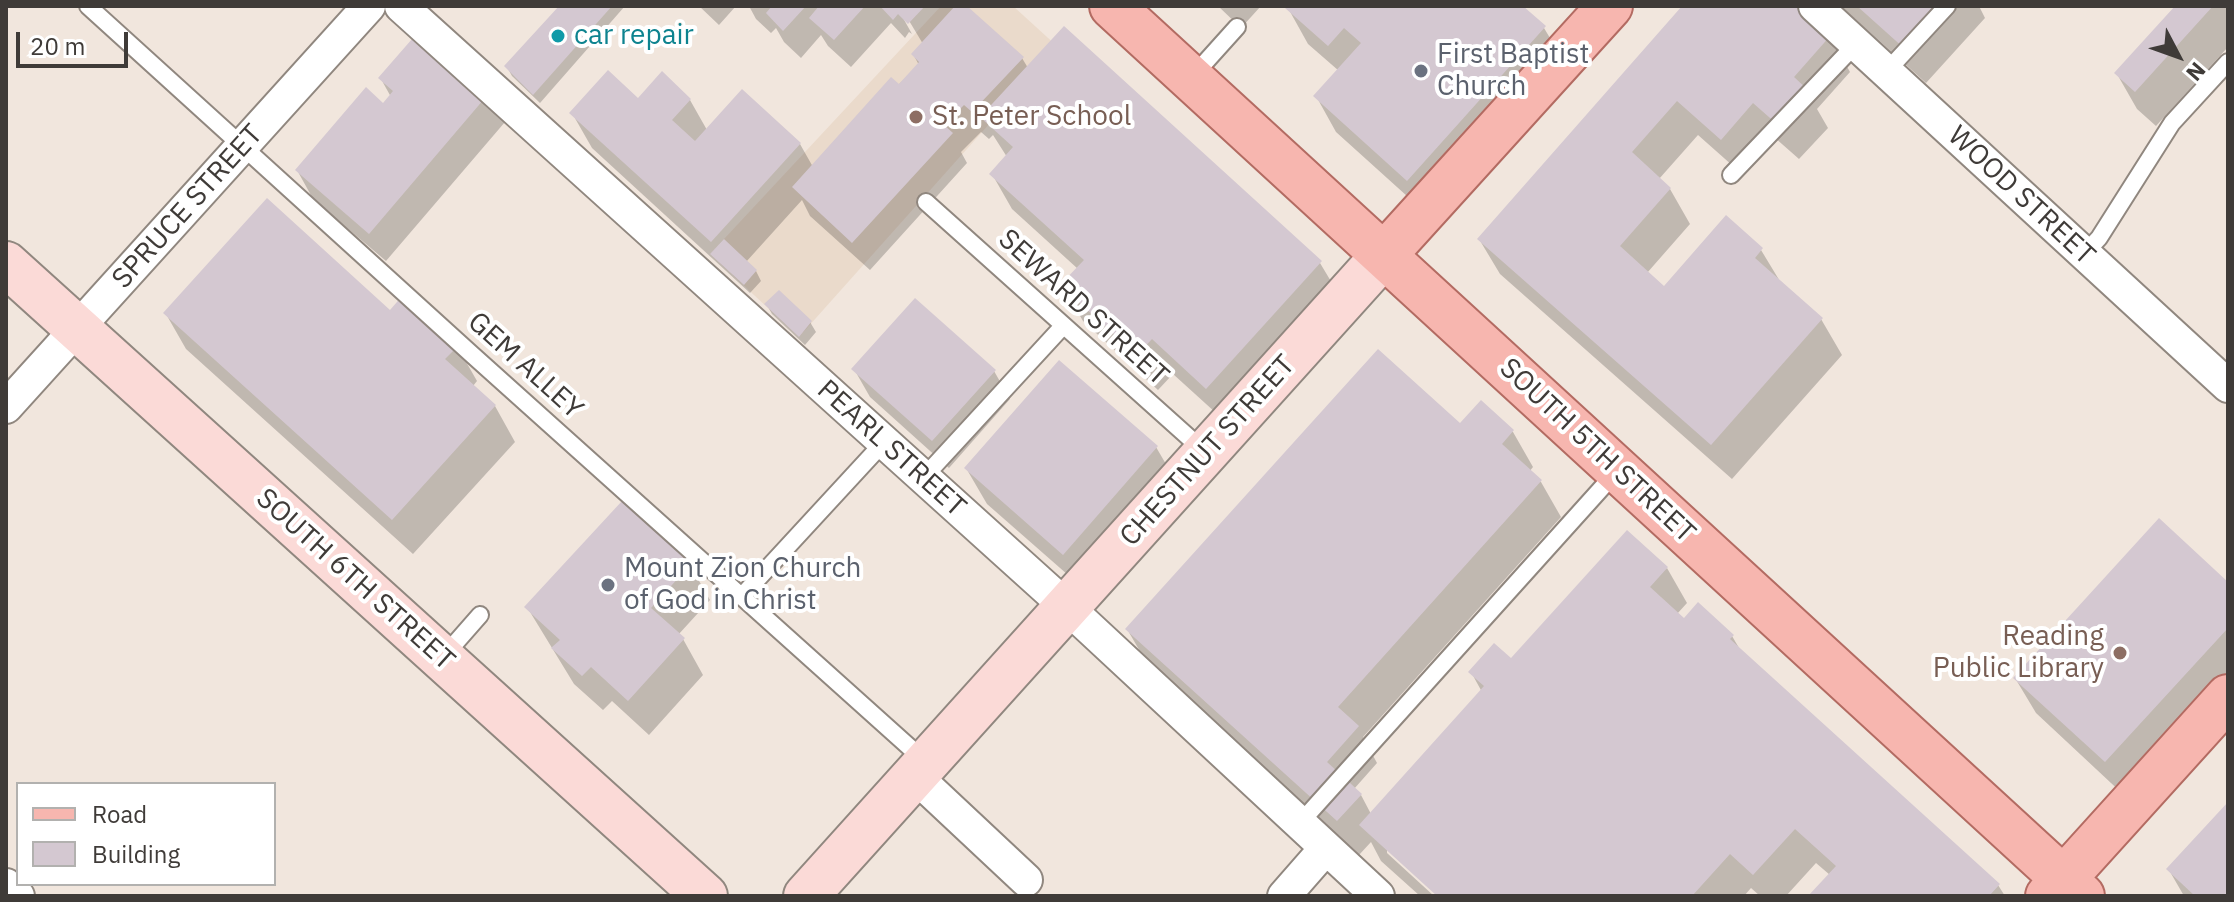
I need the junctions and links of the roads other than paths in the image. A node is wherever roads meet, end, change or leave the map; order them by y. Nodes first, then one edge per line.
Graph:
1 (88, 6) edge
2 (369, 6) edge
3 (401, 6) edge
4 (1112, 6) edge
5 (1610, 6) edge
6 (1815, 6) edge
7 (1947, 6) edge
8 (1237, 27) dead end
9 (1856, 44) junction
10 (2228, 62) edge
11 (1886, 72) junction
12 (1191, 78) junction
13 (243, 147) junction
14 (1731, 175) dead end
15 (926, 202) dead end
16 (2084, 254) junction
17 (1384, 255) junction
18 (6, 264) edge
19 (1063, 326) junction
20 (77, 329) junction
21 (2228, 386) edge
22 (6, 407) edge
23 (884, 442) junction
24 (1206, 453) junction
25 (1618, 470) junction
26 (923, 478) junction
27 (741, 597) junction
28 (1067, 607) junction
29 (480, 615) dead end
30 (442, 658) junction
31 (2228, 697) edge
32 (921, 770) junction
33 (1300, 823) junction
34 (1326, 848) junction
35 (1026, 880) dead end
36 (6, 885) edge
37 (2065, 890) edge
38 (18, 896) edge
39 (705, 896) edge
40 (806, 896) edge
41 (1284, 896) edge
42 (1378, 896) edge

1 - 13 lane, GEM ALLEY
2 - 13 street, SPRUCE STREET
3 - 23 street, PEARL STREET
4 - 12 main road, SOUTH 5TH STREET
5 - 17 main road, CHESTNUT STREET
6 - 9 street, WOOD STREET
7 - 11 lane
8 - 12 lane
9 - 11 street, WOOD STREET
9 - 14 lane
10 - 16 lane
11 - 16 street, WOOD STREET
12 - 17 main road, SOUTH 5TH STREET
13 - 20 street, SPRUCE STREET
13 - 27 lane, GEM ALLEY
15 - 19 lane, SEWARD STREET
16 - 21 street, WOOD STREET
17 - 24 street, CHESTNUT STREET
17 - 25 main road, SOUTH 5TH STREET
18 - 20 street, SOUTH 6TH STREET
19 - 24 lane, SEWARD STREET
19 - 26 lane
20 - 22 street, SPRUCE STREET
20 - 30 street, SOUTH 6TH STREET
23 - 26 street, PEARL STREET
23 - 27 lane
24 - 28 street, CHESTNUT STREET
25 - 33 lane
25 - 37 main road, SOUTH 5TH STREET
26 - 28 street, PEARL STREET
27 - 32 lane, GEM ALLEY
28 - 32 street, CHESTNUT STREET
28 - 33 street, PEARL STREET
29 - 30 lane
30 - 39 street, SOUTH 6TH STREET
31 - 37 main road
32 - 35 street
32 - 40 street, CHESTNUT STREET
33 - 34 street, PEARL STREET
34 - 41 street
34 - 42 street, PEARL STREET
36 - 38 street

